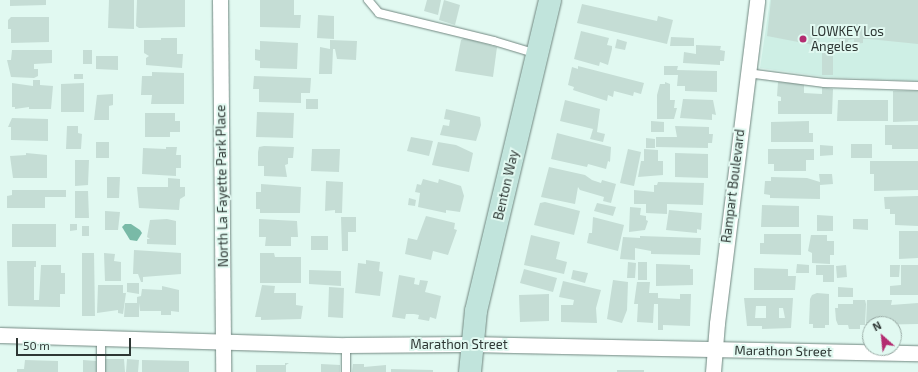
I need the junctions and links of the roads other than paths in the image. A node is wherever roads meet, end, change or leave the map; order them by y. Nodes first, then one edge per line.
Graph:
1 (220, 0) edge
2 (368, 0) edge
3 (550, 0) edge
4 (757, 0) edge
5 (538, 54) junction
6 (747, 73) junction
7 (918, 86) edge
8 (0, 335) edge
9 (101, 338) junction
10 (223, 341) junction
11 (471, 344) junction
12 (346, 345) junction
13 (715, 350) junction
14 (918, 353) edge
15 (101, 372) edge
16 (223, 372) edge
17 (346, 372) edge
18 (470, 372) edge
19 (713, 372) edge

1 - 10 street, North La Fayette Park Place
2 - 5 lane
3 - 5 street, Benton Way
4 - 6 street, Rampart Boulevard
5 - 11 street, Benton Way
6 - 7 lane
6 - 13 street, Rampart Boulevard
8 - 9 street, Marathon Street
9 - 10 street, Marathon Street
9 - 15 lane
10 - 12 street, Marathon Street
10 - 16 street, North La Fayette Park Place
11 - 12 street, Marathon Street
11 - 13 street, Marathon Street
11 - 18 street, Benton Way
12 - 17 lane
13 - 14 street, Marathon Street
13 - 19 street, Rampart Boulevard

